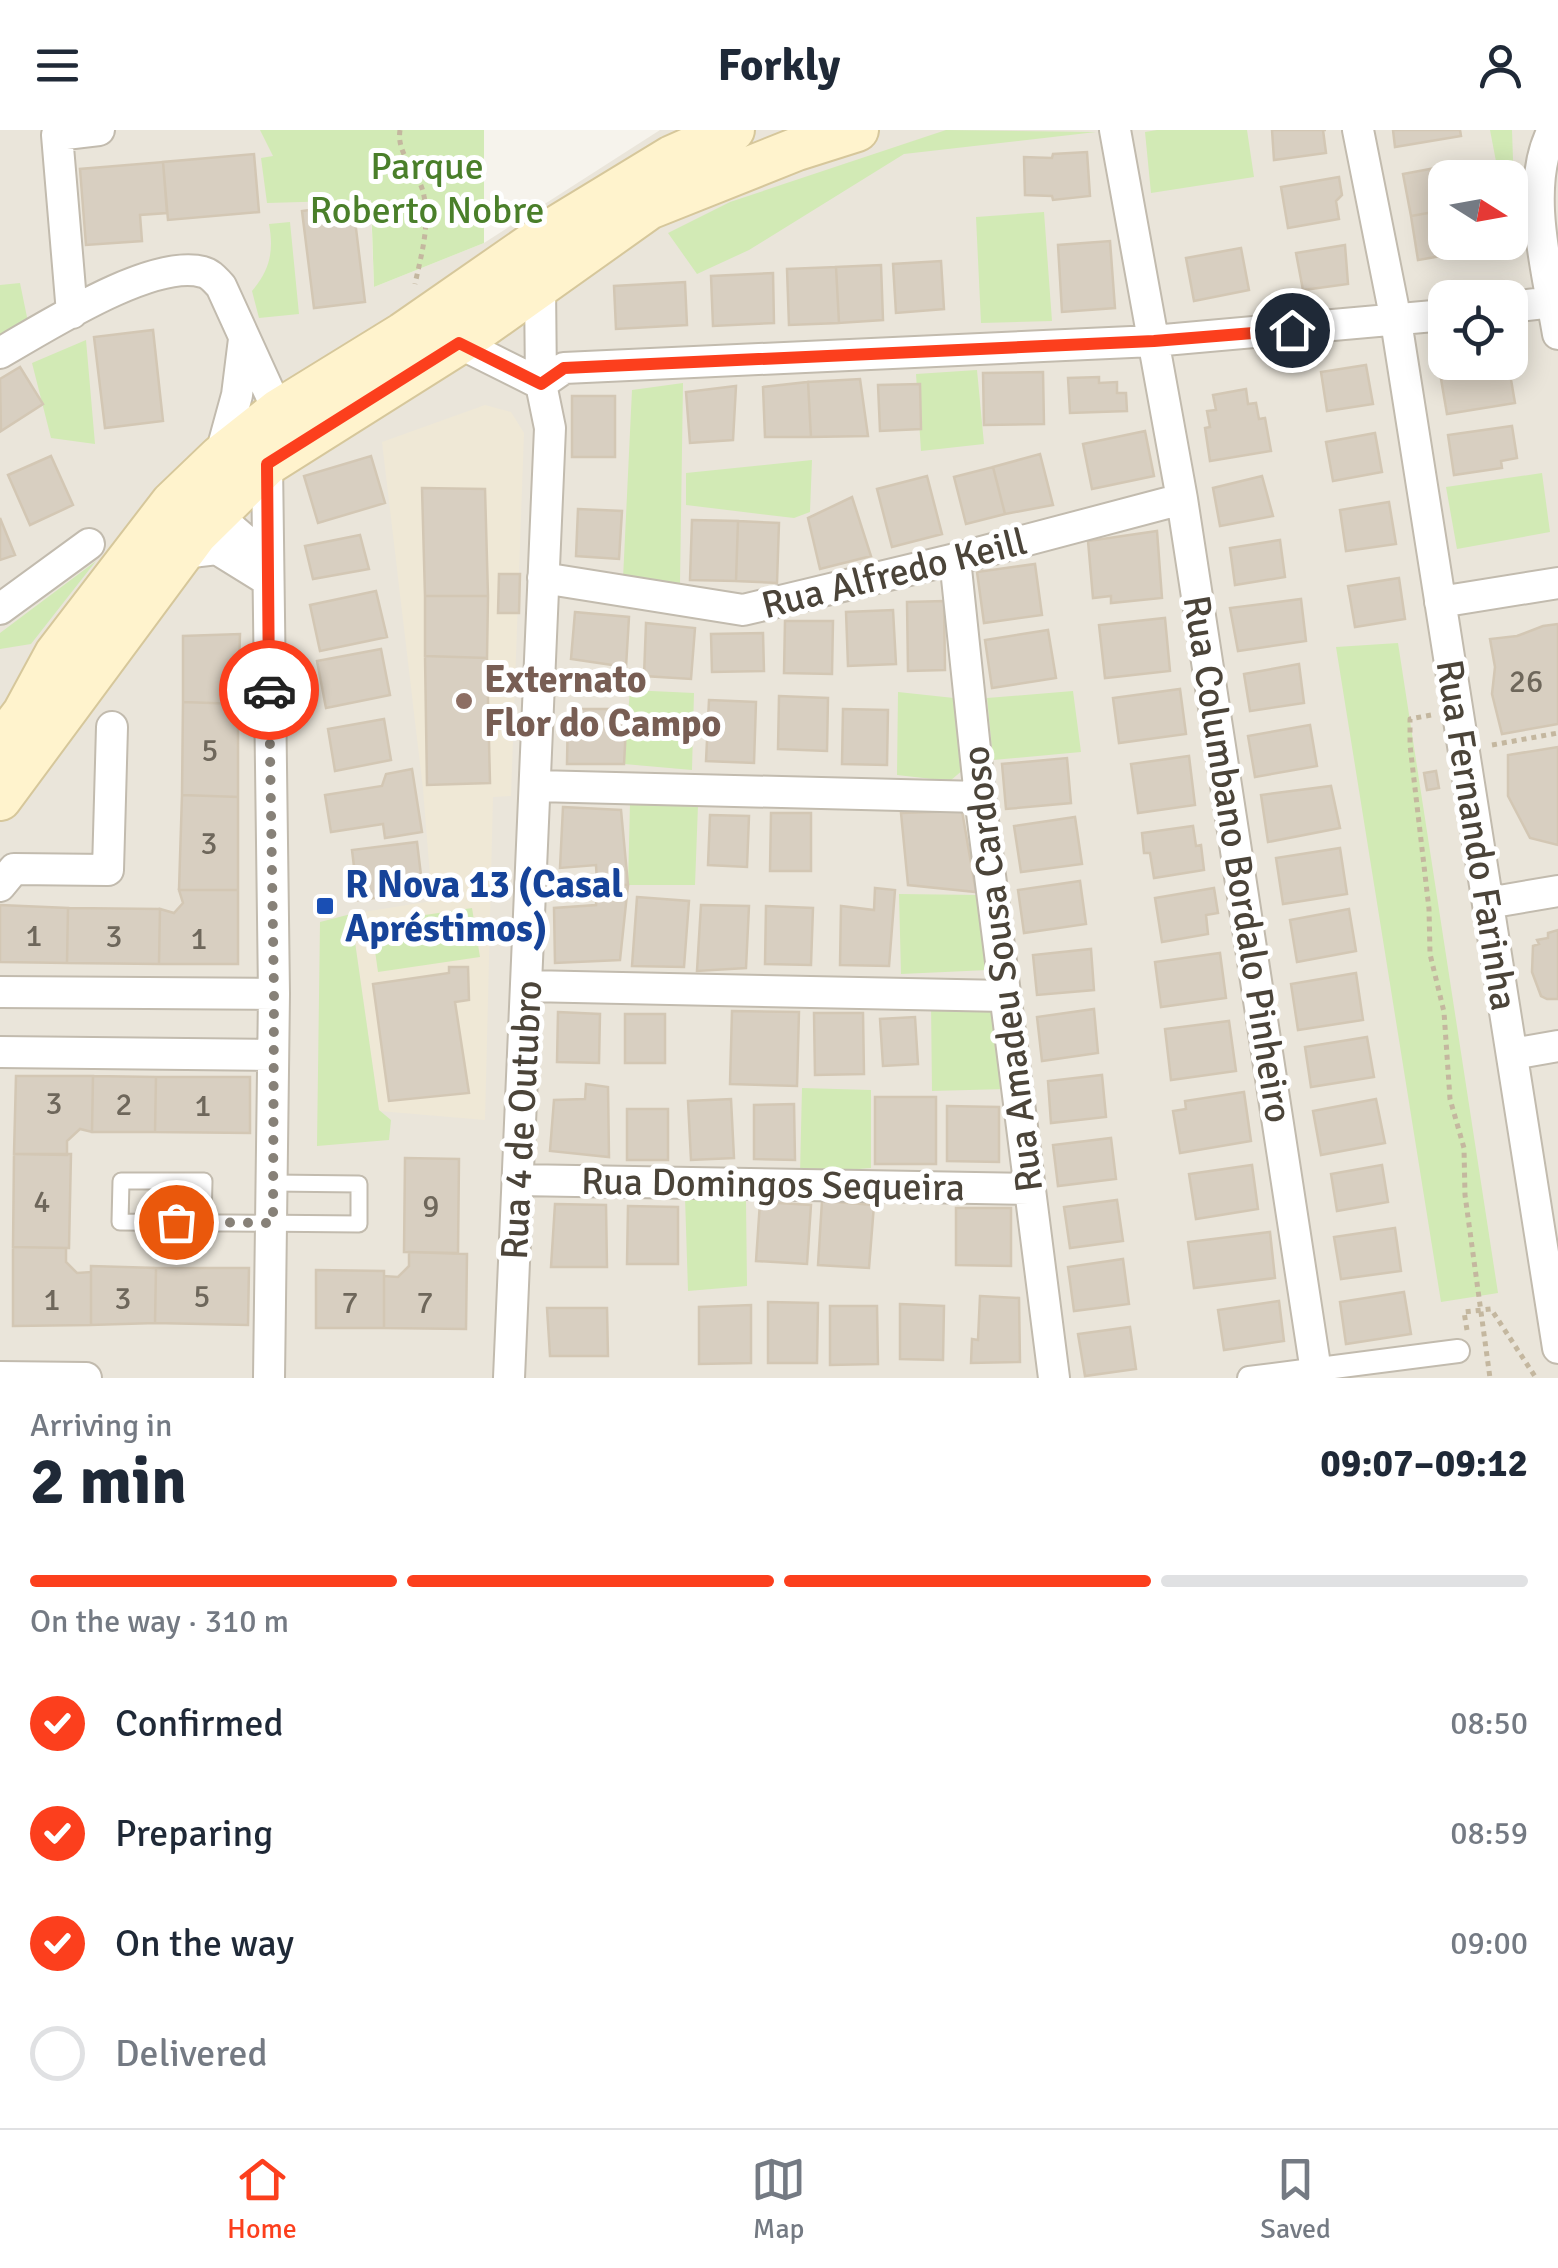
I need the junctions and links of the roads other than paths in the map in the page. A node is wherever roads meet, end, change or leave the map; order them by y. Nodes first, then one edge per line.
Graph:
1 (98, 130) edge
2 (733, 130) edge
3 (857, 130) edge
4 (1115, 130) edge
5 (1358, 130) edge
6 (1554, 130) edge
7 (540, 285) junction
8 (1553, 302) junction
9 (1528, 305) edge
10 (72, 313) junction
11 (1428, 317) edge
12 (1396, 321) junction
13 (1558, 334) edge
14 (244, 340) junction
15 (1154, 341) junction
16 (459, 343) junction
17 (0, 353) edge
18 (541, 384) junction
19 (278, 411) junction
20 (315, 434) junction
21 (220, 456) junction
22 (267, 464) junction
23 (1182, 499) junction
24 (172, 503) junction
25 (216, 515) junction
26 (88, 544) dead end
27 (183, 553) junction
28 (955, 559) junction
29 (267, 569) junction
30 (543, 578) junction
31 (1558, 583) edge
32 (1440, 602) junction
33 (0, 609) edge
34 (112, 727) dead end
35 (0, 745) edge
36 (536, 786) junction
37 (980, 797) junction
38 (0, 799) edge
39 (0, 886) edge
40 (1558, 891) edge
41 (1488, 904) junction
42 (527, 986) junction
43 (0, 992) edge
44 (274, 994) junction
45 (1005, 996) junction
46 (1558, 1046) edge
47 (0, 1052) edge
48 (1512, 1054) junction
49 (273, 1055) junction
50 (518, 1180) junction
51 (273, 1184) junction
52 (1029, 1189) junction
53 (204, 1223) junction
54 (273, 1223) junction
55 (1558, 1348) edge
56 (1458, 1351) dead end
57 (1316, 1374) edge
58 (0, 1377) edge
59 (86, 1378) edge
60 (268, 1378) edge
61 (509, 1378) edge
62 (1054, 1378) edge
63 (1250, 1378) edge

1 - 10 street
2 - 19 main road
3 - 7 main road
4 - 15 street, Rua Columbano Bordalo Pinheiro
5 - 12 street, Rua Fernando Farinha
6 - 8 street
7 - 16 main road
7 - 18 street, Rua 4 de Outubro
8 - 9 street
8 - 13 street
10 - 14 street
10 - 17 street
11 - 12 street
12 - 15 street
12 - 32 street, Rua Fernando Farinha
14 - 19 street
14 - 21 street
15 - 18 street
15 - 23 street, Rua Columbano Bordalo Pinheiro
16 - 18 street
16 - 20 main road
18 - 30 street, Rua 4 de Outubro
19 - 20 street
19 - 21 main road
20 - 22 main road
21 - 24 main road
22 - 25 main road
22 - 29 street
23 - 28 street, Rua Alfredo Keill
23 - 57 street, Rua Columbano Bordalo Pinheiro
24 - 25 street
24 - 35 main road
25 - 27 main road
25 - 29 street
26 - 33 street
27 - 29 street
27 - 38 main road
28 - 30 street, Rua Alfredo Keill
28 - 37 street, Rua Amadeu Sousa Cardoso
29 - 44 street
30 - 36 street, Rua 4 de Outubro
31 - 32 street
32 - 41 street, Rua Fernando Farinha
34 - 39 street
36 - 37 street
36 - 42 street, Rua 4 de Outubro
37 - 45 street, Rua Amadeu Sousa Cardoso
40 - 41 street
41 - 48 street, Rua Fernando Farinha
42 - 45 street
42 - 50 street, Rua 4 de Outubro
43 - 44 street
44 - 49 street
45 - 52 street, Rua Amadeu Sousa Cardoso
46 - 48 street
47 - 49 street
48 - 55 street, Rua Fernando Farinha
49 - 51 street
50 - 52 street, Rua Domingos Sequeira
50 - 61 street, Rua 4 de Outubro
51 - 54 street
51 - 54 lane
52 - 62 street, Rua Amadeu Sousa Cardoso
53 - 53 lane
53 - 54 lane
54 - 60 street
56 - 57 street
57 - 63 street
58 - 59 street

